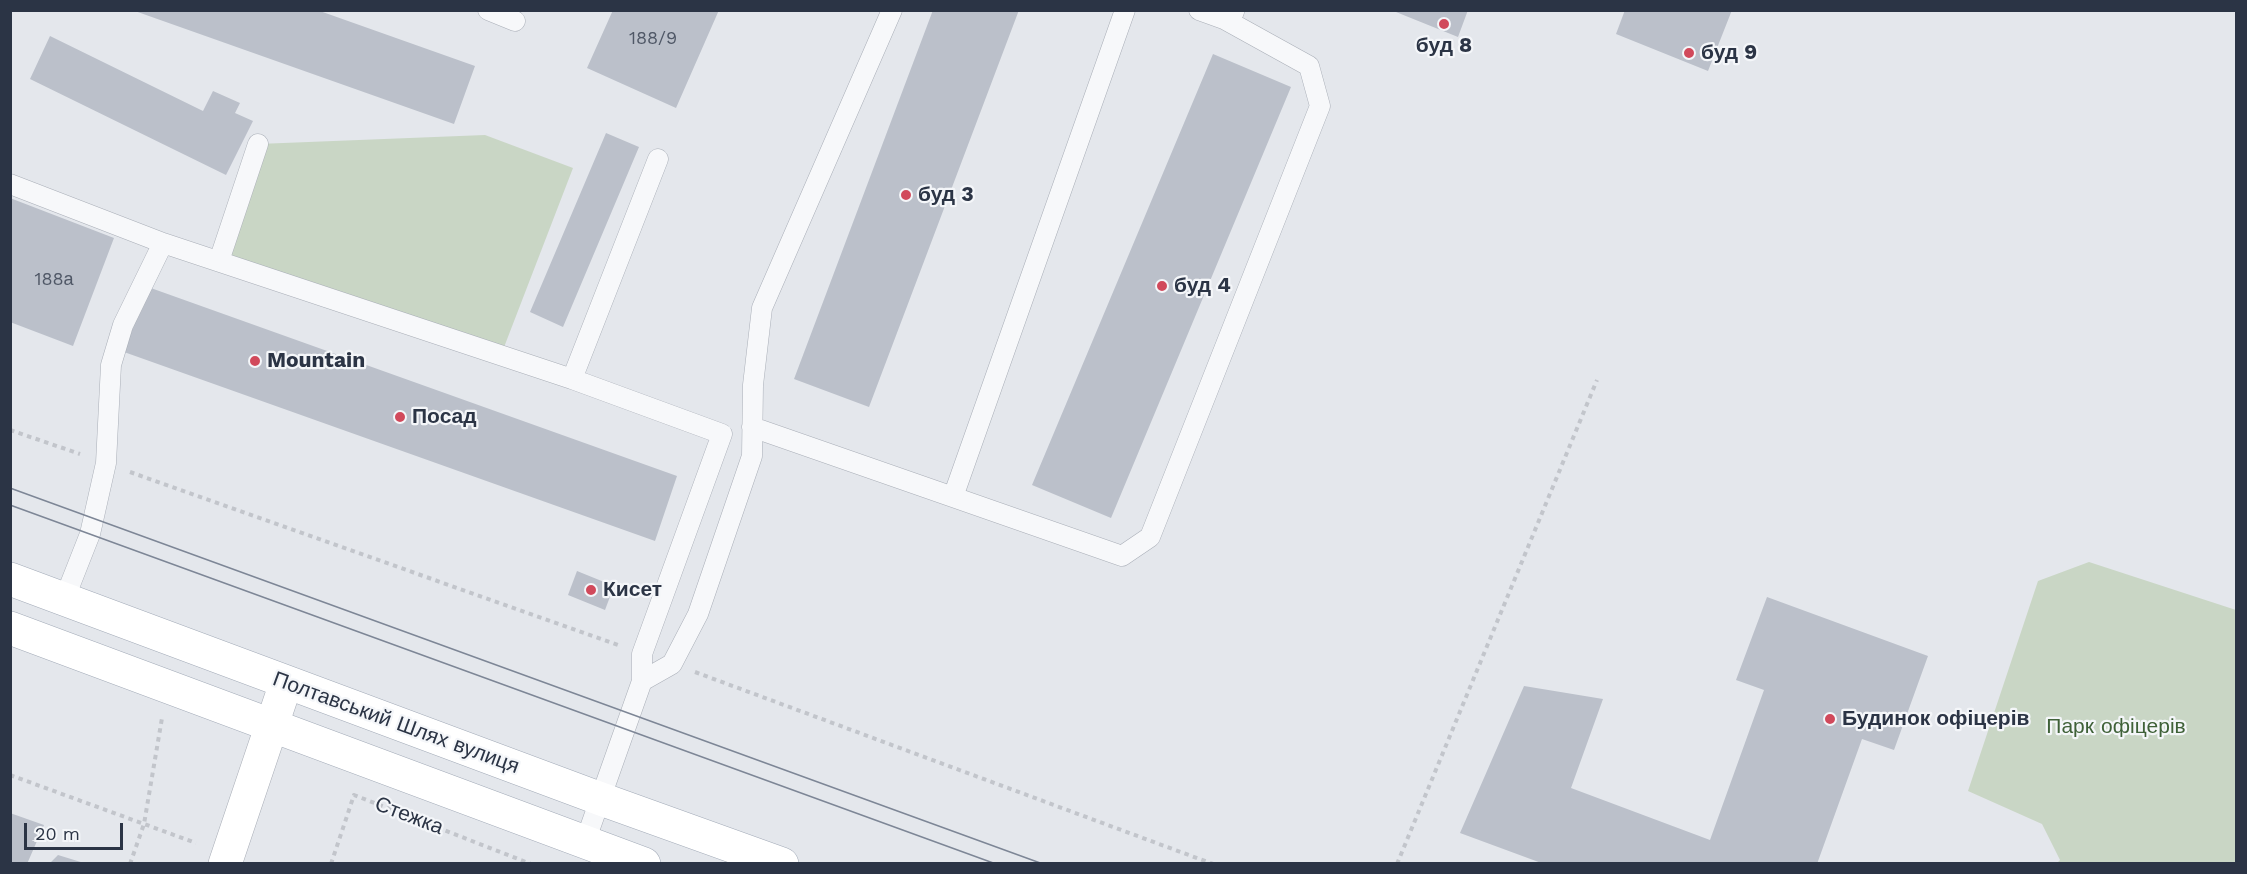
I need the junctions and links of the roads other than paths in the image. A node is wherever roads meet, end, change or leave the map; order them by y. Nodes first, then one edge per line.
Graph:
1 (488, 10) edge
2 (892, 10) edge
3 (1125, 10) edge
4 (1199, 10) edge
5 (1230, 15) edge
6 (515, 21) dead end
7 (258, 144) dead end
8 (658, 159) dead end
9 (10, 184) edge
10 (164, 243) junction
11 (219, 261) junction
12 (572, 379) junction
13 (752, 427) junction
14 (953, 497) junction
15 (10, 579) edge
16 (64, 600) junction
17 (10, 628) edge
18 (642, 681) junction
19 (286, 683) junction
20 (271, 726) junction
21 (601, 799) junction
22 (585, 842) junction
23 (225, 864) edge
24 (645, 864) edge
25 (782, 864) edge

1 - 6 lane
2 - 13 lane
3 - 14 lane
4 - 5 lane
5 - 14 lane
7 - 11 lane
8 - 12 lane
9 - 10 lane
10 - 11 lane
10 - 16 lane
11 - 12 lane
12 - 18 lane
13 - 14 lane
13 - 18 lane
15 - 16 main road, Полтавський Шлях вулиця
16 - 19 main road, Полтавський Шлях вулиця
17 - 20 main road
18 - 21 lane
19 - 20 main road
19 - 21 main road, Полтавський Шлях вулиця
20 - 22 main road
20 - 23 main road
21 - 22 lane
21 - 25 main road, Полтавський Шлях вулиця
22 - 24 main road

